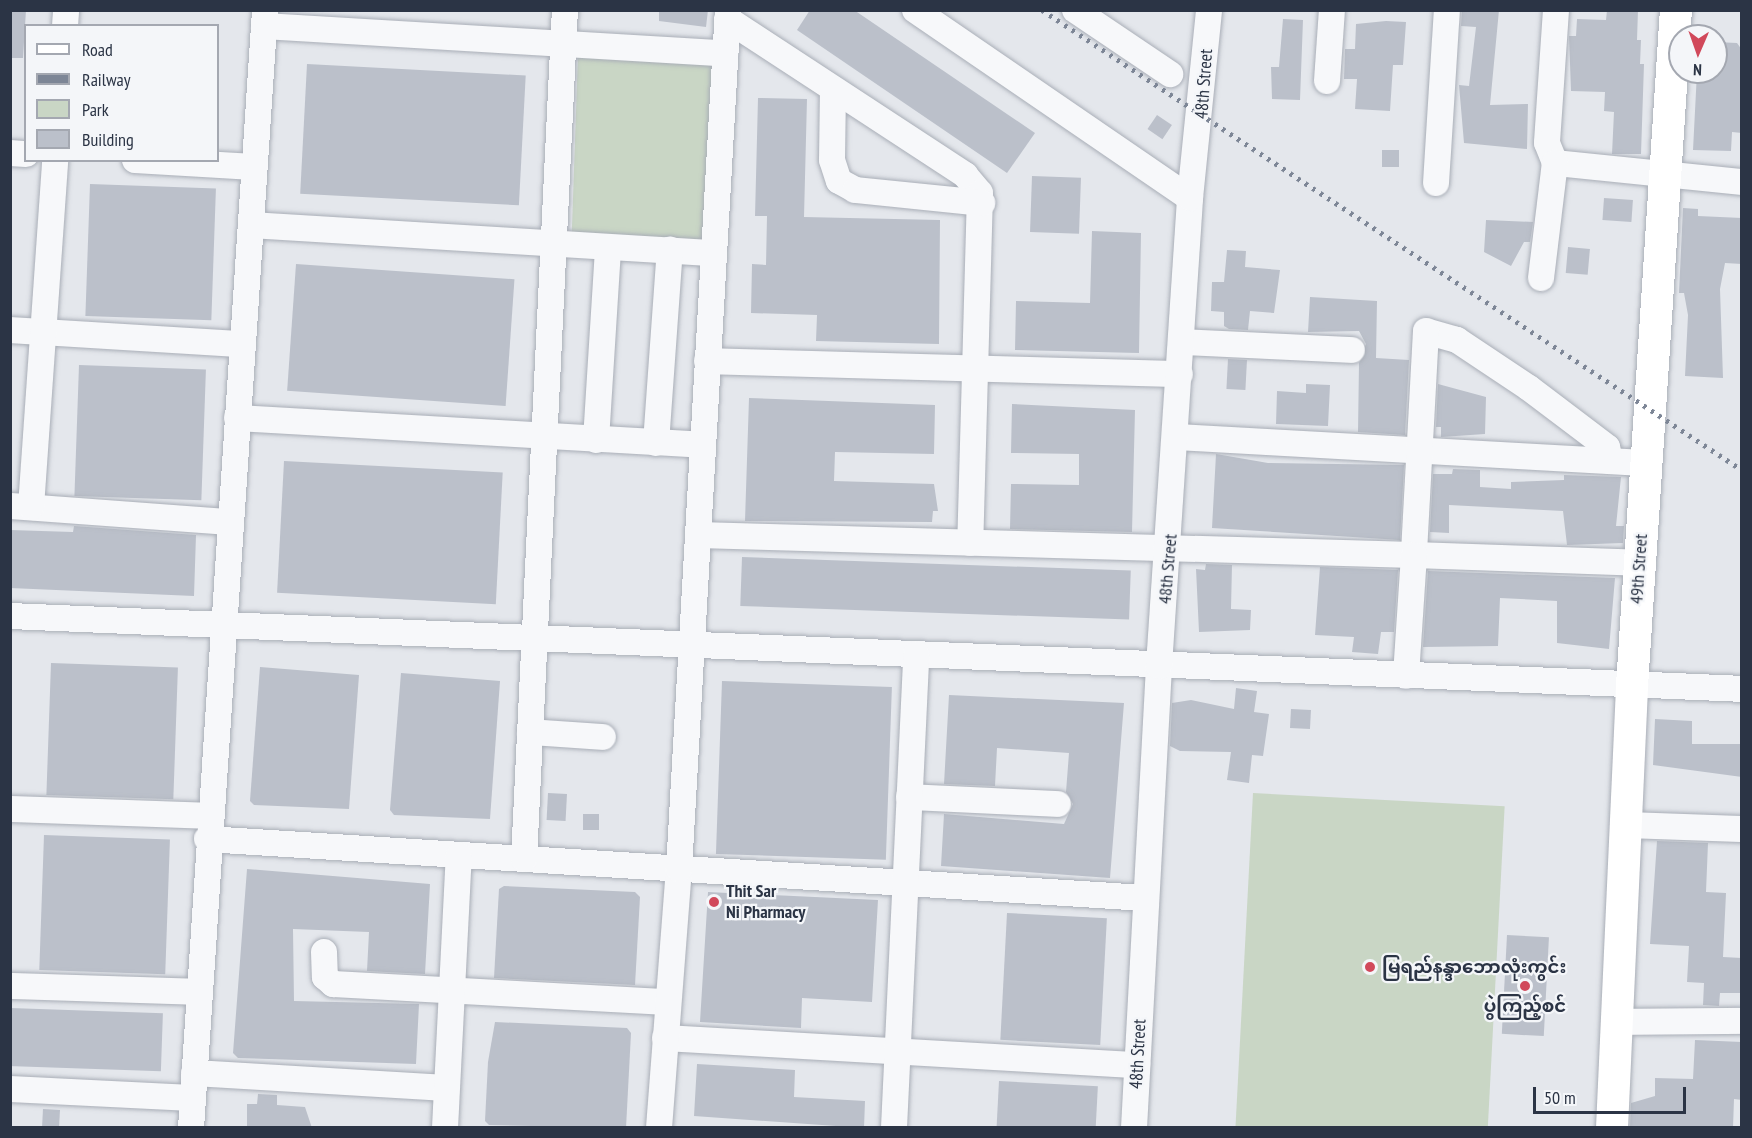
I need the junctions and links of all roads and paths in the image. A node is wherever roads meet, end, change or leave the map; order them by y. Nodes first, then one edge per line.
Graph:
1 (565, 10) edge
2 (915, 10) edge
3 (1075, 10) edge
4 (1209, 10) edge
5 (1332, 10) edge
6 (1447, 10) edge
7 (1556, 10) edge
8 (1676, 10) edge
9 (727, 15) edge
10 (264, 18) edge
11 (565, 43) junction
12 (725, 53) junction
13 (1170, 74) dead end
14 (1327, 81) dead end
15 (833, 88) junction
16 (55, 162) edge
17 (165, 162) edge
18 (1555, 163) junction
19 (254, 168) junction
20 (1667, 175) junction
21 (1742, 182) edge
22 (1436, 183) dead end
23 (1190, 198) junction
24 (982, 203) junction
25 (251, 225) junction
26 (555, 243) junction
27 (609, 247) junction
28 (670, 250) junction
29 (713, 253) junction
30 (1542, 278) dead end
31 (10, 330) edge
32 (42, 332) junction
33 (1182, 342) junction
34 (242, 344) junction
35 (1352, 350) dead end
36 (707, 361) junction
37 (976, 367) junction
38 (1180, 374) junction
39 (237, 418) junction
40 (1177, 436) junction
41 (545, 438) junction
42 (596, 440) junction
43 (656, 443) junction
44 (702, 445) junction
45 (1420, 450) junction
46 (1610, 461) junction
47 (1648, 464) junction
48 (21, 506) edge
49 (230, 522) junction
50 (698, 535) junction
51 (970, 543) junction
52 (1171, 549) junction
53 (1414, 555) junction
54 (1639, 563) junction
55 (11, 616) edge
56 (10, 621) edge
57 (223, 625) junction
58 (535, 639) junction
59 (693, 645) junction
60 (916, 655) junction
61 (1159, 666) junction
62 (1406, 676) junction
63 (1632, 686) junction
64 (1742, 689) edge
65 (530, 732) junction
66 (603, 737) dead end
67 (909, 797) junction
68 (1058, 804) dead end
69 (10, 809) edge
70 (1626, 825) junction
71 (208, 827) junction
72 (1742, 829) edge
73 (459, 855) junction
74 (524, 859) junction
75 (679, 869) junction
76 (905, 883) junction
77 (1146, 898) junction
78 (324, 952) dead end
79 (10, 986) edge
80 (198, 992) junction
81 (450, 993) junction
82 (668, 1002) junction
83 (1742, 1021) edge
84 (1619, 1022) junction
85 (665, 1038) junction
86 (897, 1052) junction
87 (1137, 1065) junction
88 (194, 1073) junction
89 (447, 1088) junction
90 (10, 1089) edge
91 (192, 1098) junction
92 (191, 1128) edge
93 (445, 1128) edge
94 (659, 1128) edge
95 (894, 1128) edge
96 (1134, 1128) edge
97 (1612, 1128) edge

1 - 11 street
2 - 23 street
3 - 13 street
4 - 23 street, 48th Street
5 - 14 street
6 - 22 street
7 - 18 street
8 - 20 main road, 49th Street
9 - 12 street
9 - 15 street
10 - 11 street
10 - 19 street
11 - 12 street
11 - 26 street
12 - 29 street
15 - 24 street
15 - 24 street
16 - 32 street
17 - 19 street
18 - 20 street
18 - 30 street
19 - 25 street
20 - 21 street
20 - 47 main road, 49th Street
23 - 33 street, 48th Street
24 - 37 street
25 - 26 street
25 - 34 street
26 - 27 street
26 - 41 street
27 - 28 street
27 - 42 street
28 - 29 street
28 - 43 street
29 - 36 street
31 - 32 street
32 - 34 street
32 - 48 street
33 - 35 street
33 - 38 street, 48th Street
34 - 39 street
36 - 37 street
36 - 44 street
37 - 38 street
37 - 51 street
38 - 40 street, 48th Street
39 - 41 street
39 - 49 street
40 - 45 street
40 - 52 street, 48th Street
41 - 42 street
41 - 58 street
42 - 43 street
43 - 44 street
44 - 50 street
45 - 46 street
45 - 46 street
45 - 53 street
46 - 47 street
47 - 54 main road, 49th Street
48 - 49 street
49 - 57 street
50 - 51 street
50 - 59 street
51 - 52 street
52 - 53 street
52 - 61 street, 48th Street
53 - 54 street
53 - 62 street
54 - 63 main road, 49th Street
55 - 56 street
55 - 57 street
57 - 58 street
57 - 71 street
58 - 59 street
58 - 65 street
59 - 60 street
59 - 75 street
60 - 61 street
60 - 67 street
61 - 62 street
61 - 77 street, 48th Street
62 - 63 street
63 - 64 street
63 - 70 main road, 49th Street
65 - 66 street
65 - 74 street
67 - 68 street
67 - 76 street
69 - 71 street
70 - 72 street
70 - 84 main road, 49th Street
71 - 73 street
71 - 80 street
73 - 74 street
73 - 81 street
74 - 75 street
75 - 76 street
75 - 82 street
76 - 77 street
76 - 86 street
77 - 87 street, 48th Street
78 - 81 street
79 - 80 street
80 - 88 street
81 - 82 street
81 - 89 street
82 - 85 street
83 - 84 street
84 - 97 main road, 49th Street
85 - 86 street
85 - 94 street
86 - 87 street
86 - 95 street
87 - 96 street, 48th Street
88 - 89 street
88 - 91 street
89 - 93 street
90 - 91 street
91 - 92 street

